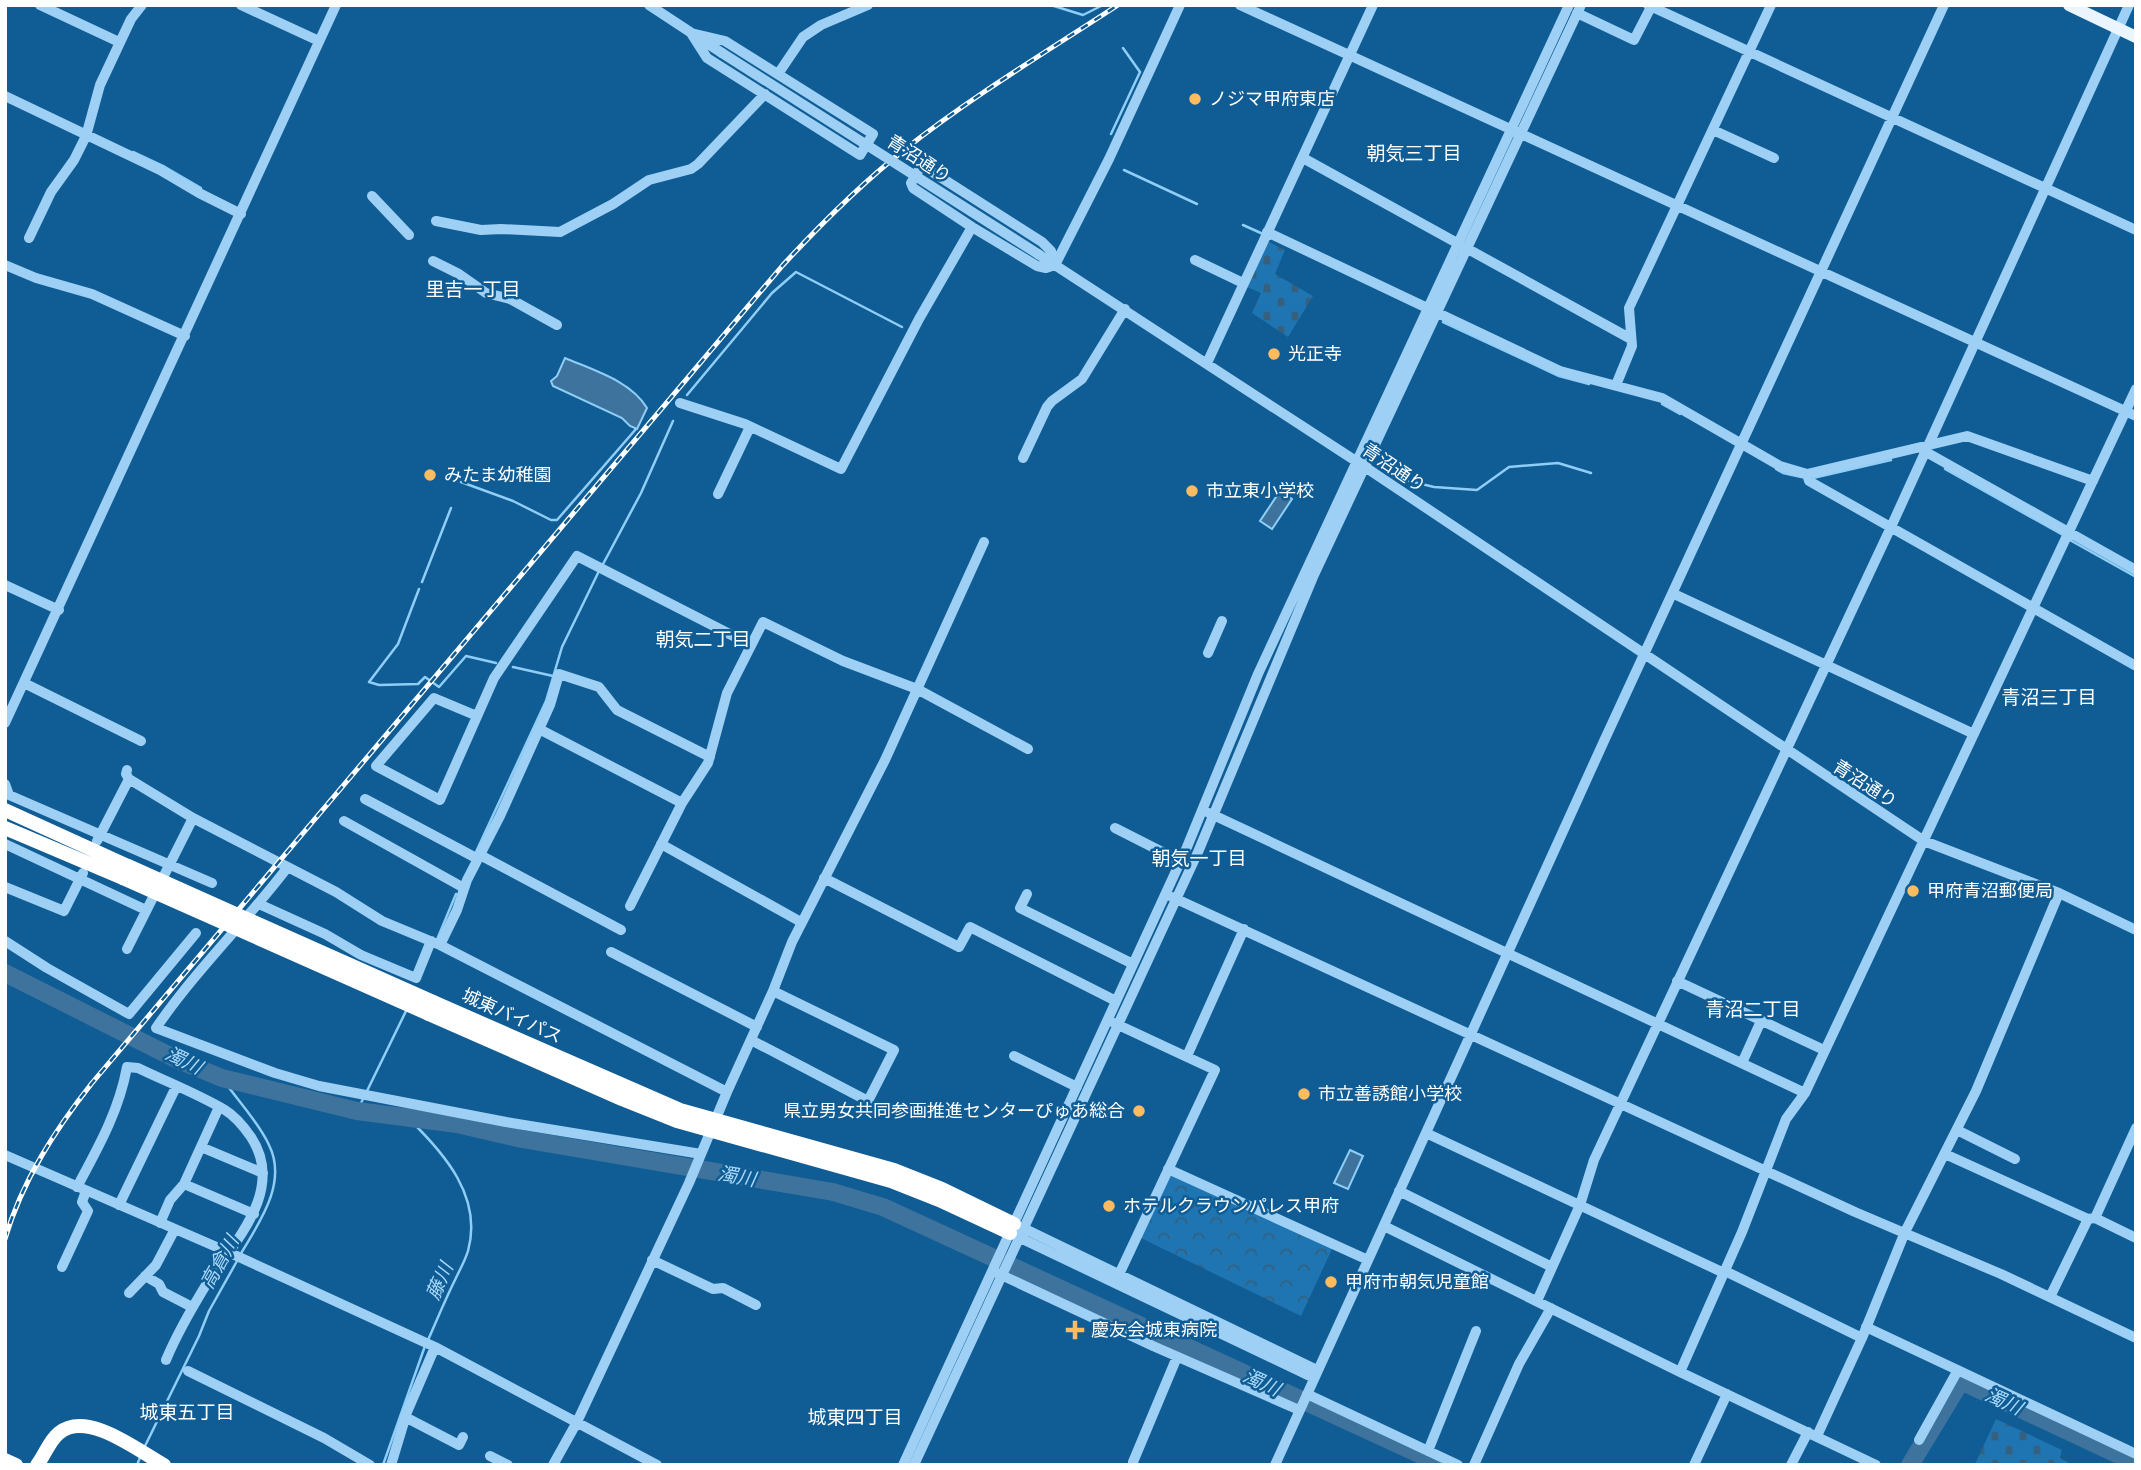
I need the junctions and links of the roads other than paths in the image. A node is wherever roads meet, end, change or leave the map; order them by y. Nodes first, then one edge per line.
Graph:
1 (40, 5) edge
2 (142, 5) edge
3 (241, 5) edge
4 (336, 5) edge
5 (649, 5) edge
6 (868, 5) edge
7 (1180, 5) edge
8 (1240, 5) edge
9 (1373, 5) edge
10 (1771, 5) edge
11 (1944, 5) edge
12 (2069, 5) edge
13 (2129, 5) edge
14 (1649, 6) edge
15 (1575, 8) edge
16 (2119, 29) junction
17 (691, 33) junction
18 (2136, 37) edge
19 (319, 41) junction
20 (119, 42) junction
21 (1749, 52) junction
22 (1349, 55) junction
23 (778, 74) junction
24 (765, 94) junction
25 (5, 96) edge
26 (1891, 117) junction
27 (1713, 130) junction
28 (1516, 132) junction
29 (86, 136) junction
30 (1303, 158) junction
31 (1774, 158) dead end
32 (2044, 188) junction
33 (372, 196) dead end
34 (1677, 207) junction
35 (241, 214) junction
36 (436, 222) dead end
37 (972, 227) junction
38 (2136, 230) edge
39 (1267, 232) junction
40 (408, 235) dead end
41 (29, 238) dead end
42 (1462, 246) junction
43 (1195, 260) dead end
44 (433, 261) dead end
45 (5, 265) edge
46 (1055, 265) junction
47 (1820, 272) junction
48 (1243, 283) junction
49 (1125, 309) junction
50 (1432, 310) junction
51 (557, 325) dead end
52 (185, 336) junction
53 (1631, 339) junction
54 (1975, 343) junction
55 (1207, 363) junction
56 (1616, 385) junction
57 (2136, 389) edge
58 (680, 403) dead end
59 (2131, 414) edge
60 (750, 427) junction
61 (1741, 444) junction
62 (1927, 448) junction
63 (1023, 458) dead end
64 (1361, 464) junction
65 (1807, 477) junction
66 (2093, 481) junction
67 (718, 494) dead end
68 (1891, 527) junction
69 (2067, 536) junction
70 (984, 542) dead end
71 (2136, 570) edge
72 (5, 585) edge
73 (1674, 594) junction
74 (2033, 607) junction
75 (59, 610) junction
76 (1222, 621) dead end
77 (751, 645) junction
78 (1208, 653) dead end
79 (1644, 655) junction
80 (1826, 666) junction
81 (2136, 666) edge
82 (24, 683) junction
83 (917, 689) junction
84 (477, 716) junction
85 (6, 720) edge
86 (539, 729) junction
87 (1974, 734) junction
88 (141, 741) dead end
89 (1028, 748) dead end
90 (1787, 751) junction
91 (710, 757) junction
92 (5, 784) edge
93 (365, 799) dead end
94 (682, 803) junction
95 (5, 810) edge
96 (1202, 810) junction
97 (1214, 816) junction
98 (193, 818) junction
99 (344, 821) dead end
100 (5, 828) edge
101 (1115, 828) dead end
102 (99, 838) junction
103 (1924, 841) junction
104 (5, 844) edge
105 (661, 844) junction
106 (479, 857) junction
107 (1180, 861) junction
108 (169, 864) junction
109 (287, 868) junction
110 (126, 872) junction
111 (81, 876) junction
112 (824, 878) junction
113 (212, 883) dead end
114 (5, 887) edge
115 (464, 888) junction
116 (2059, 893) junction
117 (1027, 894) dead end
118 (1165, 895) junction
119 (1177, 898) junction
120 (259, 904) junction
121 (630, 906) dead end
122 (146, 910) junction
123 (801, 922) junction
124 (1244, 929) junction
125 (621, 930) dead end
126 (2136, 930) edge
127 (196, 933) dead end
128 (5, 941) edge
129 (435, 943) junction
130 (127, 949) dead end
131 (611, 951) dead end
132 (1508, 953) junction
133 (1133, 964) junction
134 (1677, 981) junction
135 (773, 991) junction
136 (1116, 1001) junction
137 (1108, 1019) junction
138 (1761, 1021) junction
139 (1118, 1024) junction
140 (1657, 1024) junction
141 (757, 1027) junction
142 (1471, 1035) junction
143 (751, 1040) junction
144 (1824, 1050) junction
145 (1014, 1056) dead end
146 (1186, 1056) junction
147 (1742, 1063) junction
148 (177, 1087) junction
149 (1077, 1087) junction
150 (727, 1092) junction
151 (1805, 1093) junction
152 (1620, 1103) junction
153 (219, 1107) junction
154 (712, 1126) junction
155 (2136, 1128) edge
156 (1957, 1130) junction
157 (1426, 1133) junction
158 (201, 1147) junction
159 (701, 1154) junction
160 (1945, 1154) junction
161 (5, 1155) edge
162 (2015, 1159) dead end
163 (1168, 1169) junction
164 (1766, 1171) junction
165 (263, 1173) junction
166 (184, 1184) junction
167 (81, 1189) junction
168 (1399, 1191) junction
169 (119, 1205) junction
170 (1580, 1205) junction
171 (254, 1214) junction
172 (2092, 1219) junction
173 (160, 1223) junction
174 (1384, 1226) junction
175 (175, 1229) junction
176 (1017, 1231) junction
177 (1905, 1232) junction
178 (2136, 1238) edge
179 (231, 1253) junction
180 (652, 1260) junction
181 (1368, 1260) junction
182 (62, 1267) dead end
183 (1552, 1267) junction
184 (1725, 1272) junction
185 (998, 1273) junction
186 (145, 1276) junction
187 (1117, 1278) junction
188 (129, 1293) dead end
189 (2050, 1297) junction
190 (1537, 1301) junction
191 (756, 1305) dead end
192 (192, 1307) junction
193 (1550, 1308) junction
194 (1866, 1327) junction
195 (1476, 1331) dead end
196 (1862, 1338) junction
197 (2136, 1338) edge
198 (433, 1347) junction
199 (1177, 1357) junction
200 (166, 1360) dead end
201 (1958, 1370) junction
202 (188, 1371) dead end
203 (1680, 1372) junction
204 (1316, 1374) junction
205 (1306, 1394) junction
206 (1727, 1394) junction
207 (1299, 1410) junction
208 (405, 1417) junction
209 (577, 1422) junction
210 (1812, 1434) junction
211 (463, 1437) dead end
212 (1919, 1440) dead end
213 (1428, 1451) junction
214 (2136, 1454) edge
215 (490, 1456) dead end
216 (5, 1460) edge
217 (1133, 1462) dead end
218 (16, 1465) edge
219 (37, 1465) edge
220 (164, 1465) edge
221 (370, 1465) edge
222 (391, 1465) edge
223 (508, 1465) edge
224 (553, 1465) edge
225 (657, 1465) edge
226 (904, 1465) edge
227 (914, 1465) edge
228 (1275, 1465) edge
229 (1458, 1465) edge
230 (1474, 1465) edge
231 (1694, 1465) edge
232 (1791, 1465) edge
233 (1877, 1465) edge

1 - 20 street
2 - 20 street
3 - 19 street
4 - 19 street
5 - 17 street, 青沼通り
6 - 23 street
7 - 46 street
8 - 22 street
9 - 22 street
10 - 21 street
11 - 26 street
12 - 16 main road
13 - 16 street
14 - 15 street
14 - 21 street
15 - 28 street
16 - 18 main road
16 - 32 street
17 - 23 street
17 - 24 street
17 - 46 street, 青沼通り, bridge
19 - 35 street
20 - 29 street
21 - 26 street
21 - 27 street
22 - 28 street
22 - 30 street
23 - 24 street
24 - 36 street
25 - 29 street
26 - 32 street
26 - 47 street
27 - 31 street
27 - 34 street
28 - 34 street
28 - 42 street
29 - 35 street
29 - 41 street
30 - 39 street
30 - 42 street
32 - 38 street
32 - 54 street
33 - 40 street
34 - 47 street
34 - 53 street
35 - 52 street
37 - 46 street
37 - 46 street
37 - 60 street
39 - 48 street
39 - 50 street
42 - 50 street
42 - 53 street
43 - 48 street
44 - 51 street
45 - 52 street
46 - 49 street, 青沼通り
47 - 54 street
47 - 61 street
48 - 55 street
49 - 55 street, 青沼通り
49 - 63 street
50 - 56 street
50 - 64 street
52 - 75 street
53 - 56 street
54 - 59 street
54 - 62 street
55 - 64 street, 青沼通り
56 - 61 street
57 - 59 street
58 - 60 street
59 - 66 street
60 - 67 street
61 - 65 street
61 - 73 street
62 - 65 street
62 - 66 street
62 - 68 street
62 - 69 street
64 - 79 street, 青沼通り
64 - 96 street
64 - 97 street
65 - 68 street
66 - 69 street
68 - 74 street
68 - 80 street
69 - 71 street
69 - 74 street
70 - 83 street
72 - 75 street
73 - 79 street
73 - 80 street
74 - 81 street
74 - 87 street
75 - 82 street
76 - 78 street
77 - 83 street
77 - 84 street
77 - 91 street
79 - 90 street, 青沼通り
79 - 132 street
80 - 87 street
80 - 90 street
82 - 85 street
82 - 88 street
83 - 89 street
83 - 112 street
84 - 84 street
86 - 91 street
86 - 94 street
86 - 106 street
87 - 103 street
90 - 103 street, 青沼通り
90 - 134 street
91 - 94 street
92 - 102 street
93 - 106 street
94 - 105 street
95 - 110 highway, 城東バイパス
96 - 97 street
96 - 107 street
97 - 119 street
97 - 132 street
98 - 102 street
98 - 108 street
98 - 109 street
99 - 115 street
100 - 110 highway, 城東バイパス
101 - 107 street
102 - 108 street
103 - 116 street, 青沼通り
103 - 144 street
104 - 111 street
105 - 121 street
105 - 123 street
106 - 115 street
106 - 125 street
107 - 118 street
108 - 113 street
108 - 122 street
109 - 120 street
109 - 129 street
110 - 154 highway, 城東バイパス, bridge
111 - 114 street
111 - 122 street
112 - 123 street
112 - 136 street
115 - 129 street
116 - 126 street, 青沼通り
116 - 156 street
117 - 133 street
118 - 119 street
118 - 133 street
119 - 124 street
119 - 139 street
120 - 129 street
120 - 159 street
122 - 130 street
123 - 135 street
124 - 142 street
124 - 146 street
127 - 128 street
129 - 150 street
131 - 141 street
132 - 140 street
132 - 142 street
133 - 136 street
134 - 138 street
134 - 140 street
135 - 141 street
135 - 143 street
136 - 137 street
137 - 139 street
137 - 149 street
138 - 144 street
138 - 147 street
139 - 146 street
139 - 176 street
140 - 147 street
140 - 152 street
141 - 143 street
142 - 152 street
142 - 157 street
143 - 150 street
144 - 151 street
145 - 149 street
146 - 163 street
147 - 151 street
148 - 153 street
148 - 167 street
148 - 169 street
149 - 176 street
150 - 154 street
151 - 164 street
152 - 164 street
152 - 170 street
153 - 158 street
153 - 165 street
154 - 159 street
154 - 176 highway, 城東バイパス
155 - 172 street
156 - 160 street
156 - 162 street
157 - 168 street
157 - 170 street
158 - 165 street
158 - 166 street
159 - 180 street
160 - 172 street
160 - 177 street
161 - 167 street
163 - 181 street
163 - 187 street
164 - 177 street
164 - 184 street
165 - 171 street
166 - 171 street
166 - 173 street
167 - 169 street
167 - 182 street
168 - 174 street
168 - 183 street
169 - 173 street
170 - 183 street
170 - 184 street
171 - 179 street
172 - 178 street
172 - 189 street
173 - 175 street
174 - 181 street
174 - 190 street
175 - 179 street
175 - 186 street
176 - 185 street
176 - 187 street
177 - 189 street
177 - 194 street
179 - 192 street
179 - 198 street
180 - 191 street
180 - 209 street
181 - 204 street
183 - 190 street
184 - 196 street
184 - 203 street
185 - 199 street
185 - 226 street
185 - 227 street
186 - 188 street
186 - 192 street
187 - 204 street
189 - 197 street
190 - 193 street
192 - 200 street
193 - 203 street
193 - 230 street
194 - 196 street
194 - 201 street
195 - 213 street
196 - 210 street
198 - 208 street
198 - 209 street
199 - 207 street
199 - 217 street
201 - 212 street
201 - 214 street
202 - 221 street
203 - 206 street
204 - 205 street
205 - 207 street
205 - 213 street
206 - 210 street
206 - 231 street
207 - 228 street
208 - 211 street
208 - 222 street
209 - 224 street
209 - 225 street
210 - 232 street
210 - 233 street
213 - 229 street
215 - 223 street
216 - 218 highway
219 - 220 highway

